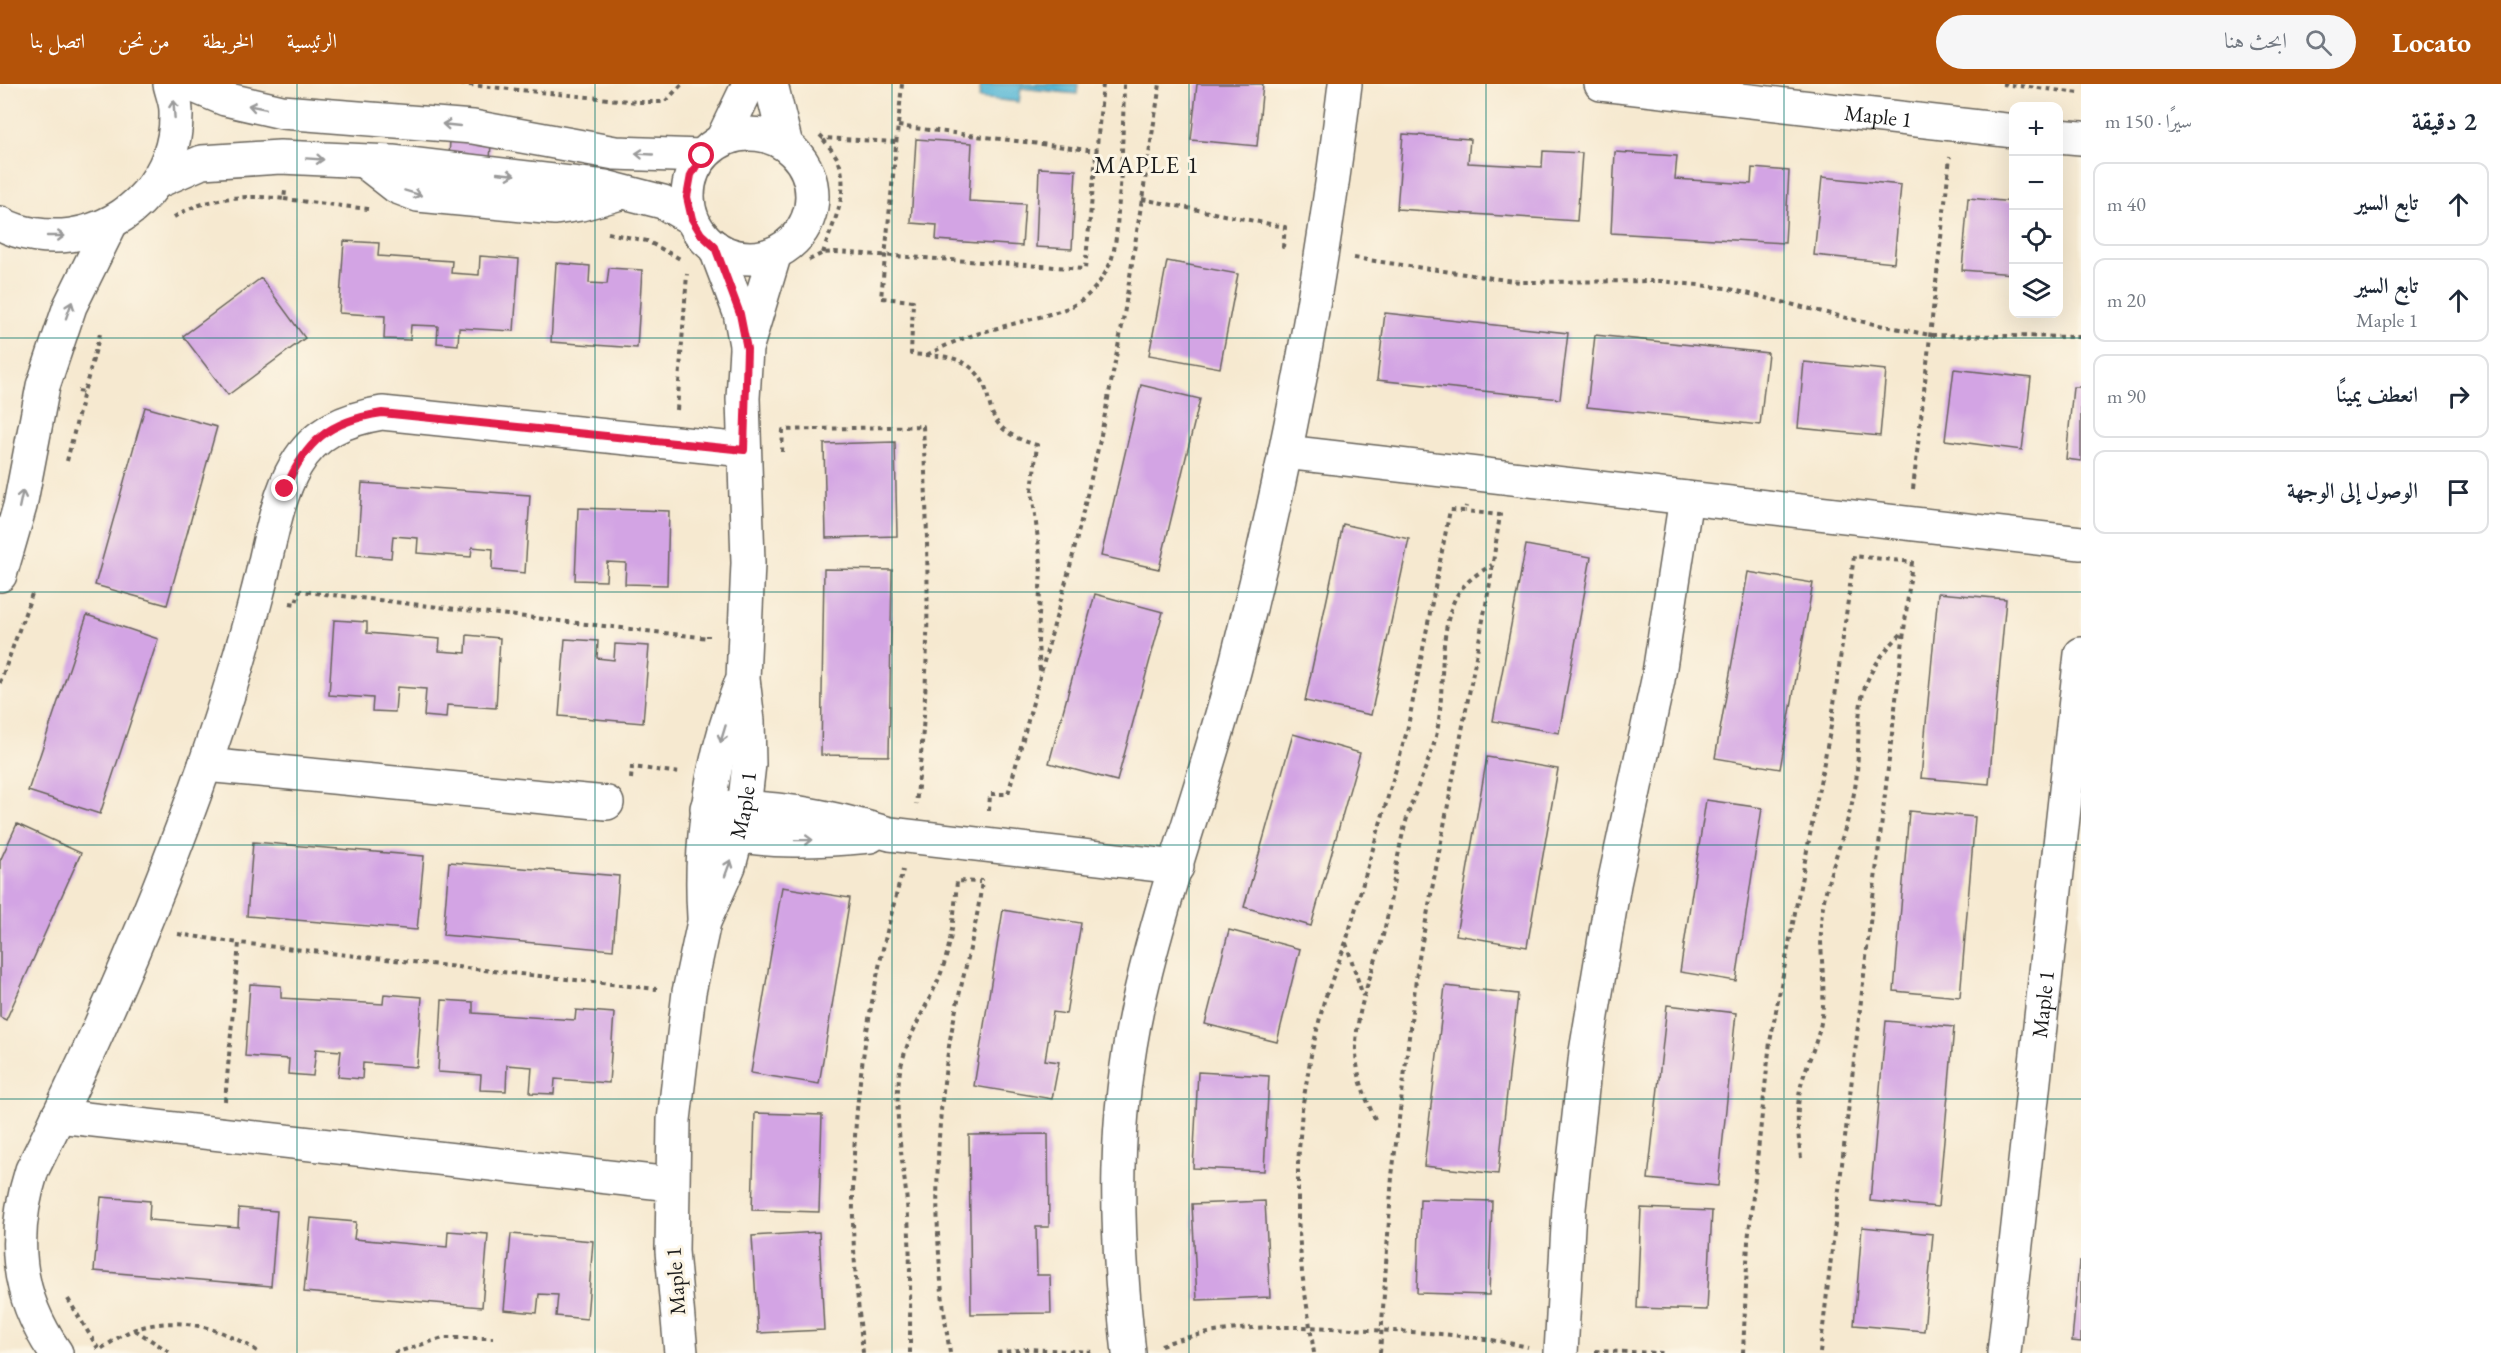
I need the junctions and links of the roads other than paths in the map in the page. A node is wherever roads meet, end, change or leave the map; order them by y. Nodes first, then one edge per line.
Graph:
1 (170, 84) edge
2 (189, 84) edge
3 (749, 84) edge
4 (771, 84) edge
5 (1345, 84) edge
6 (1601, 84) edge
7 (1750, 92) edge
8 (2009, 131) edge
9 (2063, 136) edge
10 (2081, 138) edge
11 (786, 145) junction
12 (712, 148) junction
13 (156, 182) junction
14 (692, 219) junction
15 (0, 223) edge
16 (111, 223) junction
17 (715, 247) junction
18 (775, 253) junction
19 (747, 349) junction
20 (744, 450) junction
21 (1285, 452) junction
22 (1686, 498) junction
23 (2081, 543) edge
24 (0, 575) edge
25 (2081, 654) edge
26 (743, 678) junction
27 (205, 765) junction
28 (607, 802) road end
29 (706, 818) junction
30 (741, 822) junction
31 (1178, 867) junction
32 (704, 922) junction
33 (58, 1116) junction
34 (671, 1184) junction
35 (1129, 1352) edge
36 (1561, 1352) edge
37 (56, 1353) edge
38 (681, 1353) edge
39 (2004, 1353) edge

13 -> 1 street
12 -> 2 street
3 - 12 street
4 - 11 street
5 - 21 street
6 - 7 street, Maple 1
7 - 8 street, Maple 1
9 - 10 street
11 - 12 street
11 - 18 street
12 - 14 street
13 -> 14 street
13 - 16 street
14 - 17 street
15 -> 16 street
24 -> 16 street
17 - 18 street
17 - 19 street
18 - 19 street, Maple 1
19 - 20 street, Maple 1
20 - 26 street, Maple 1
20 - 27 street
21 - 22 street
21 - 31 street
22 - 23 street
22 - 36 street
25 - 39 street, Maple 1
26 -> 29 street
26 - 30 street, Maple 1
27 - 28 street
27 - 33 street
29 - 30 street
29 - 32 street
30 - 31 street
32 -> 30 street, Maple 1
31 - 35 street
32 - 34 street, Maple 1
33 - 34 street
33 - 37 street
34 - 38 street, Maple 1

